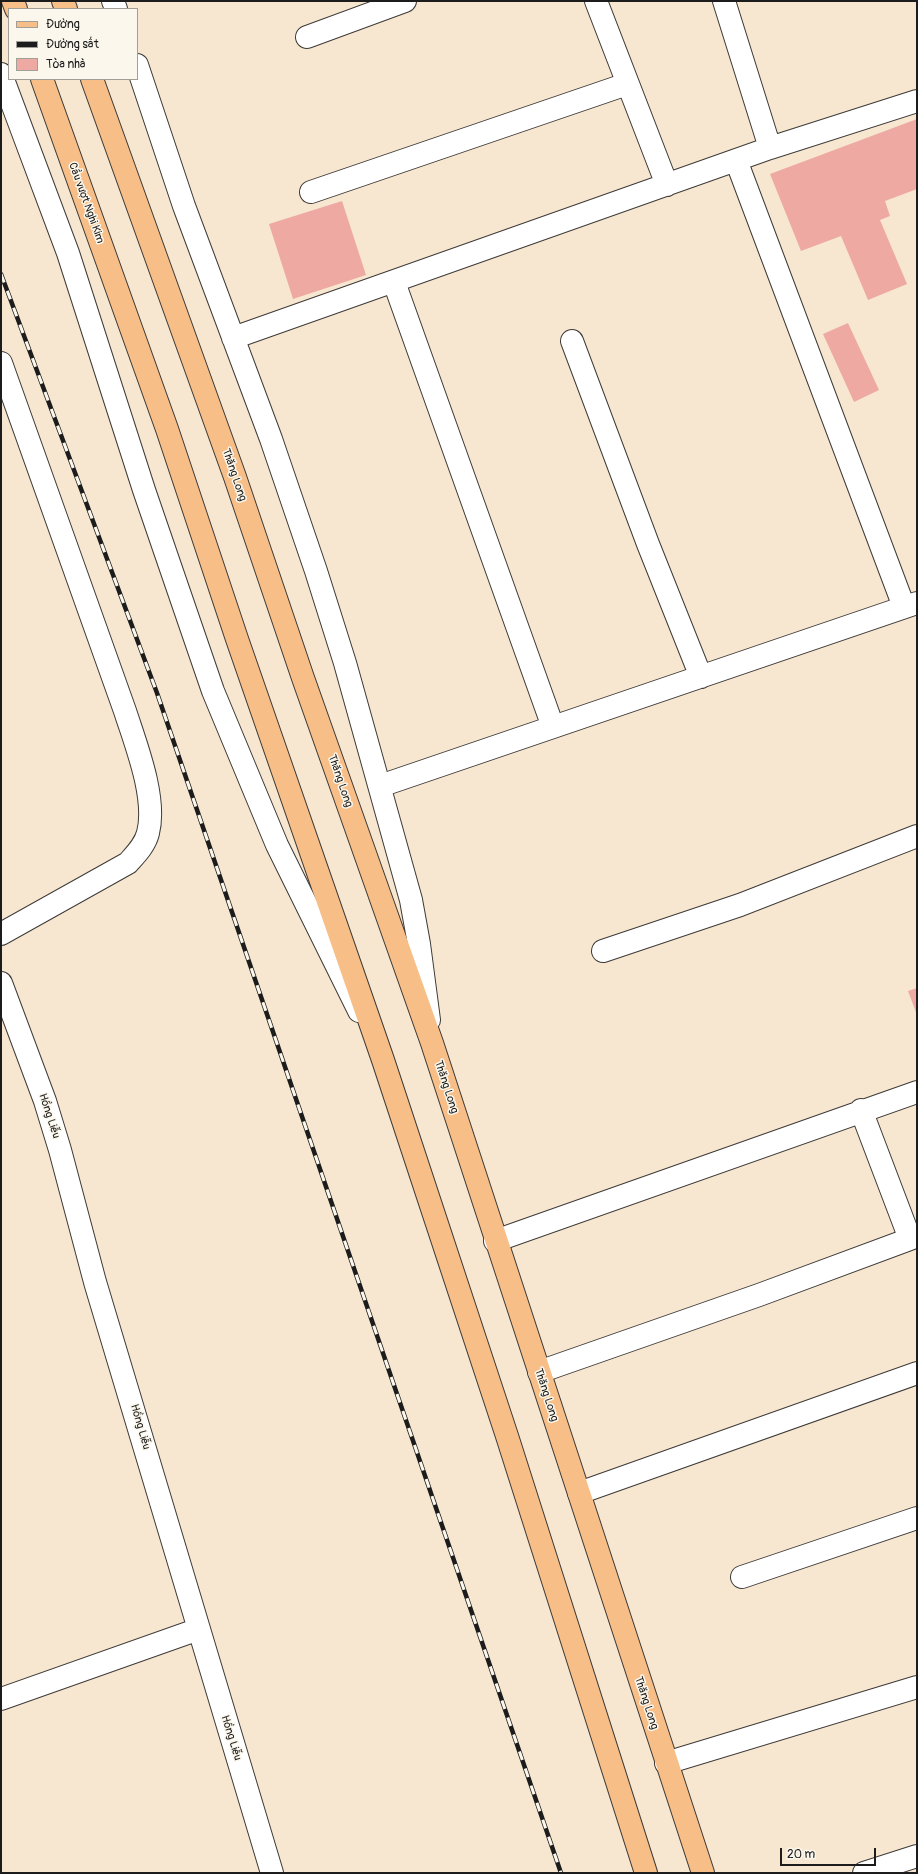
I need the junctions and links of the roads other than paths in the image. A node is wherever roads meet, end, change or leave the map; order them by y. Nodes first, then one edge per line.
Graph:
1 (404, 1) edge
2 (596, 1) edge
3 (724, 1) edge
4 (307, 37) dead end
5 (138, 68) edge
6 (1, 74) edge
7 (42, 80) edge
8 (92, 80) edge
9 (627, 84) junction
10 (917, 100) edge
11 (770, 148) junction
12 (736, 160) junction
13 (667, 185) junction
14 (311, 192) dead end
15 (394, 282) junction
16 (233, 338) junction
17 (572, 341) dead end
18 (1, 363) edge
19 (910, 605) edge
20 (701, 677) junction
21 (553, 727) junction
22 (380, 786) junction
23 (917, 836) edge
24 (1, 934) edge
25 (603, 951) dead end
26 (1, 983) edge
27 (432, 1043) junction
28 (383, 1060) junction
29 (917, 1092) edge
30 (861, 1110) junction
31 (913, 1237) edge
32 (495, 1241) junction
33 (538, 1372) junction
34 (917, 1373) edge
35 (579, 1493) junction
36 (917, 1518) edge
37 (742, 1577) dead end
38 (199, 1629) junction
39 (917, 1686) edge
40 (1, 1699) edge
41 (666, 1763) junction
42 (917, 1856) edge
43 (272, 1873) edge
44 (646, 1873) edge
45 (703, 1873) edge
46 (864, 1873) edge

1 - 4 street
2 - 9 street
3 - 11 street
5 - 16 street
6 - 28 street
7 - 28 main road, Cầu vượt Nghi Kim
8 - 27 main road, Thăng Long
9 - 13 street
9 - 14 street
10 - 11 street
11 - 12 street
12 - 13 street
12 - 19 street
13 - 15 street
15 - 16 street
15 - 21 street
16 - 22 street
17 - 20 street
18 - 24 street
19 - 20 street
20 - 21 street
21 - 22 street
22 - 27 street
23 - 25 street
26 - 38 street, Hồng Liễu
27 - 32 main road, Thăng Long
28 - 44 main road
29 - 30 street
30 - 31 street
30 - 32 street
31 - 33 street
32 - 33 main road, Thăng Long
33 - 35 main road, Thăng Long
34 - 35 street
35 - 41 main road, Thăng Long
36 - 37 street
38 - 40 street
38 - 43 street, Hồng Liễu
39 - 41 street
41 - 45 main road, Thăng Long
42 - 46 street

